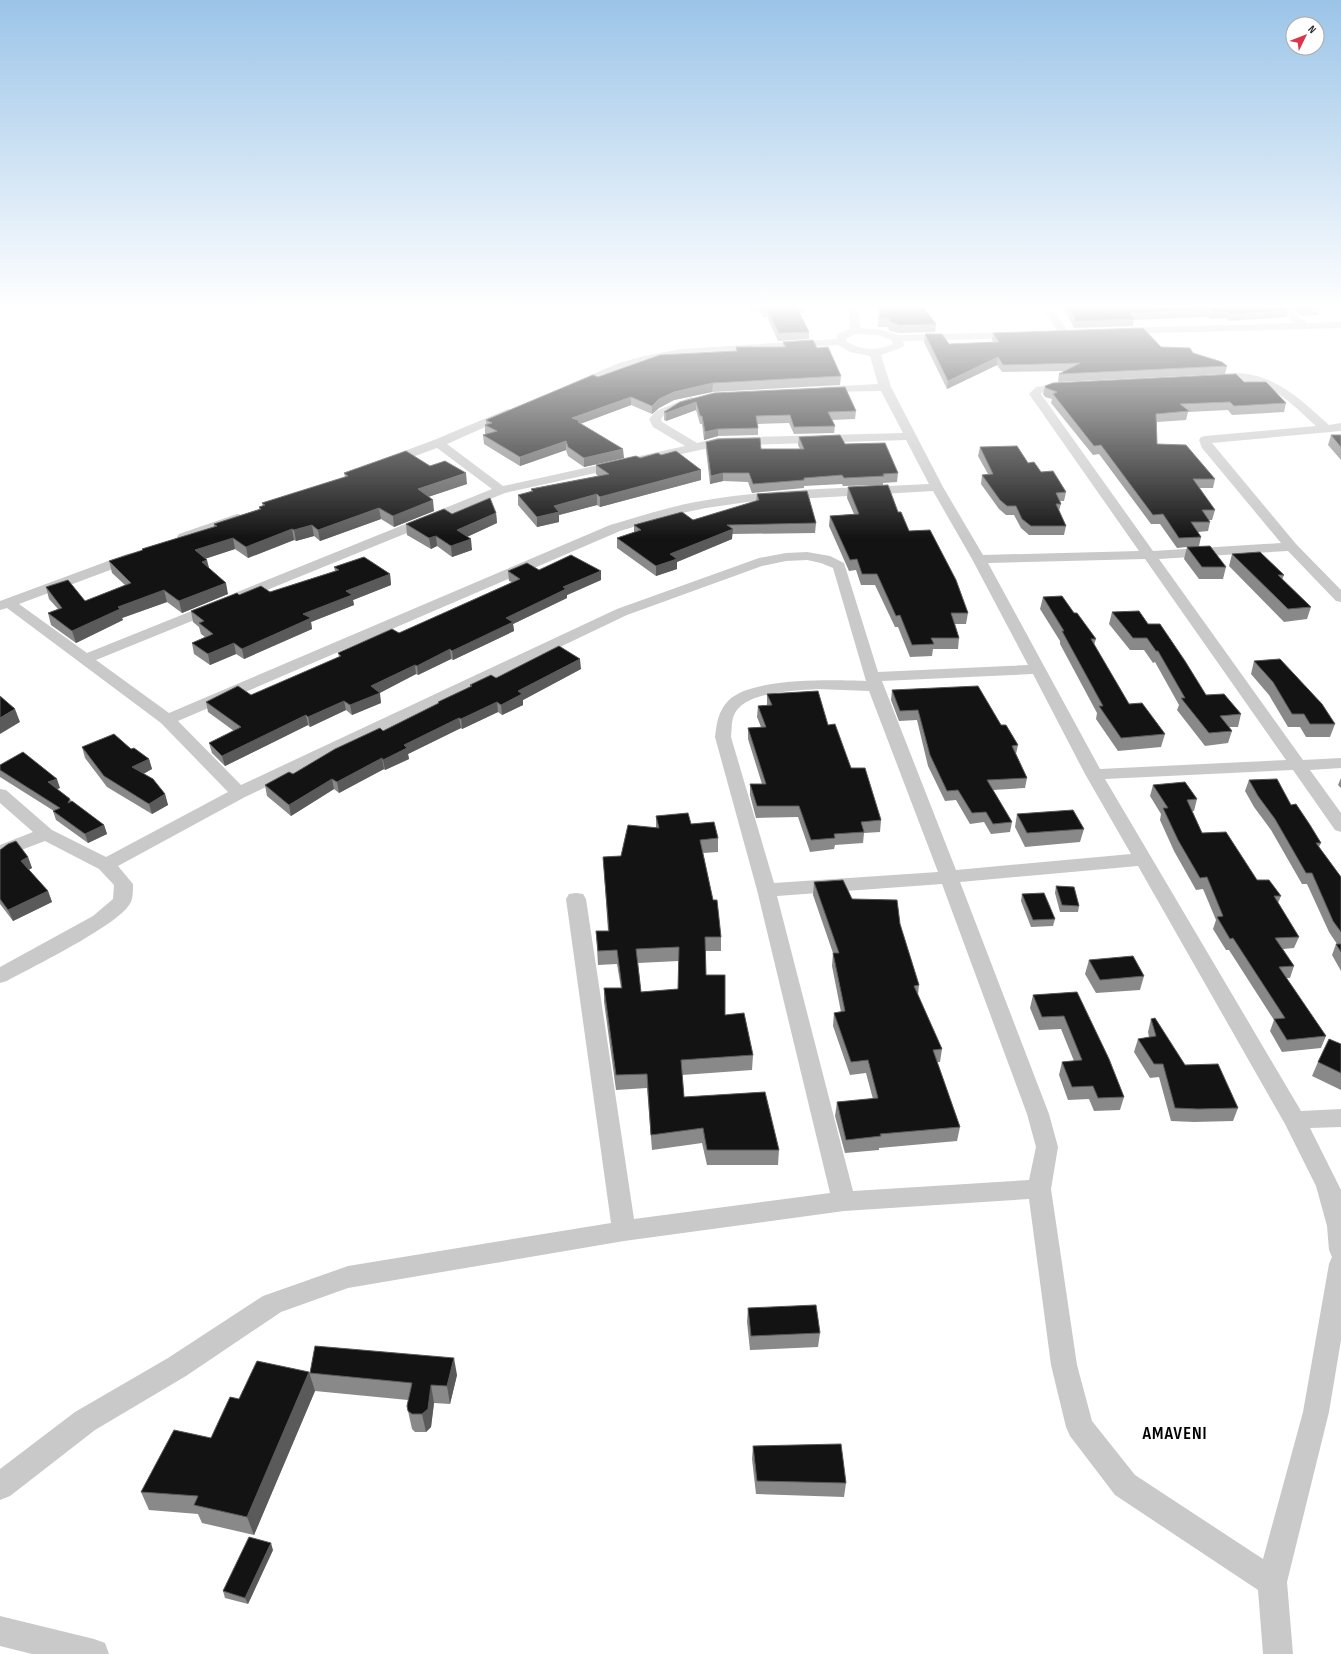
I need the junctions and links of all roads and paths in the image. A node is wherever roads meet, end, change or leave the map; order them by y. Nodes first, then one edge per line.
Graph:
1 (579, 383) edge
2 (884, 383) edge
3 (1269, 383) edge
4 (1082, 385) edge
5 (885, 387) junction
6 (565, 389) edge
7 (814, 391) edge
8 (698, 398) edge
9 (521, 408) edge
10 (1341, 427) edge
11 (1326, 428) junction
12 (911, 436) junction
13 (438, 443) junction
14 (694, 446) junction
15 (378, 465) edge
16 (937, 488) junction
17 (501, 490) junction
18 (245, 515) edge
19 (171, 542) edge
20 (1291, 547) junction
21 (142, 553) edge
22 (1148, 555) junction
23 (979, 559) junction
24 (1341, 598) edge
25 (4, 605) edge
26 (86, 659) junction
27 (1037, 669) junction
28 (873, 681) junction
29 (167, 720) junction
30 (1341, 763) edge
31 (1298, 765) junction
32 (1094, 774) junction
33 (239, 793) junction
34 (0, 794) edge
35 (1341, 826) edge
36 (46, 834) junction
37 (0, 852) edge
38 (1144, 859) junction
39 (106, 865) junction
40 (950, 877) junction
41 (766, 890) junction
42 (576, 899) dead end
43 (0, 976) edge
44 (1341, 1118) edge
45 (1295, 1120) junction
46 (1039, 1189) junction
47 (844, 1201) junction
48 (624, 1231) junction
49 (1341, 1250) edge
50 (1341, 1264) edge
51 (0, 1486) edge
52 (1272, 1582) junction
53 (0, 1631) edge
54 (94, 1654) edge
55 (1278, 1654) edge

1 - 6 street
2 - 5 street
3 - 11 street
4 - 22 street
5 - 7 street
5 - 12 street
8 - 14 street
9 - 13 street
10 - 11 street
11 - 20 street
12 - 14 street
12 - 16 street
13 - 15 street
13 - 17 street
14 - 17 street
16 - 23 street
16 - 29 street
17 - 26 street
18 - 19 street
20 - 22 street
20 - 24 street
21 - 25 street
22 - 23 street
22 - 31 street
23 - 27 street
25 - 26 street
26 - 29 street
27 - 28 street
27 - 32 street
28 - 33 street
28 - 40 street
28 - 41 street
29 - 33 street
30 - 31 street
31 - 32 street
31 - 35 street
32 - 38 street
33 - 39 street
34 - 36 street
36 - 37 street
36 - 39 street
38 - 40 street
38 - 45 street
39 - 43 street
40 - 41 street
40 - 46 street
41 - 47 street
42 - 48 street
44 - 45 street
45 - 49 street
46 - 47 street
46 - 52 street
47 - 48 street
48 - 51 street
50 - 52 street
52 - 55 street
53 - 54 street

